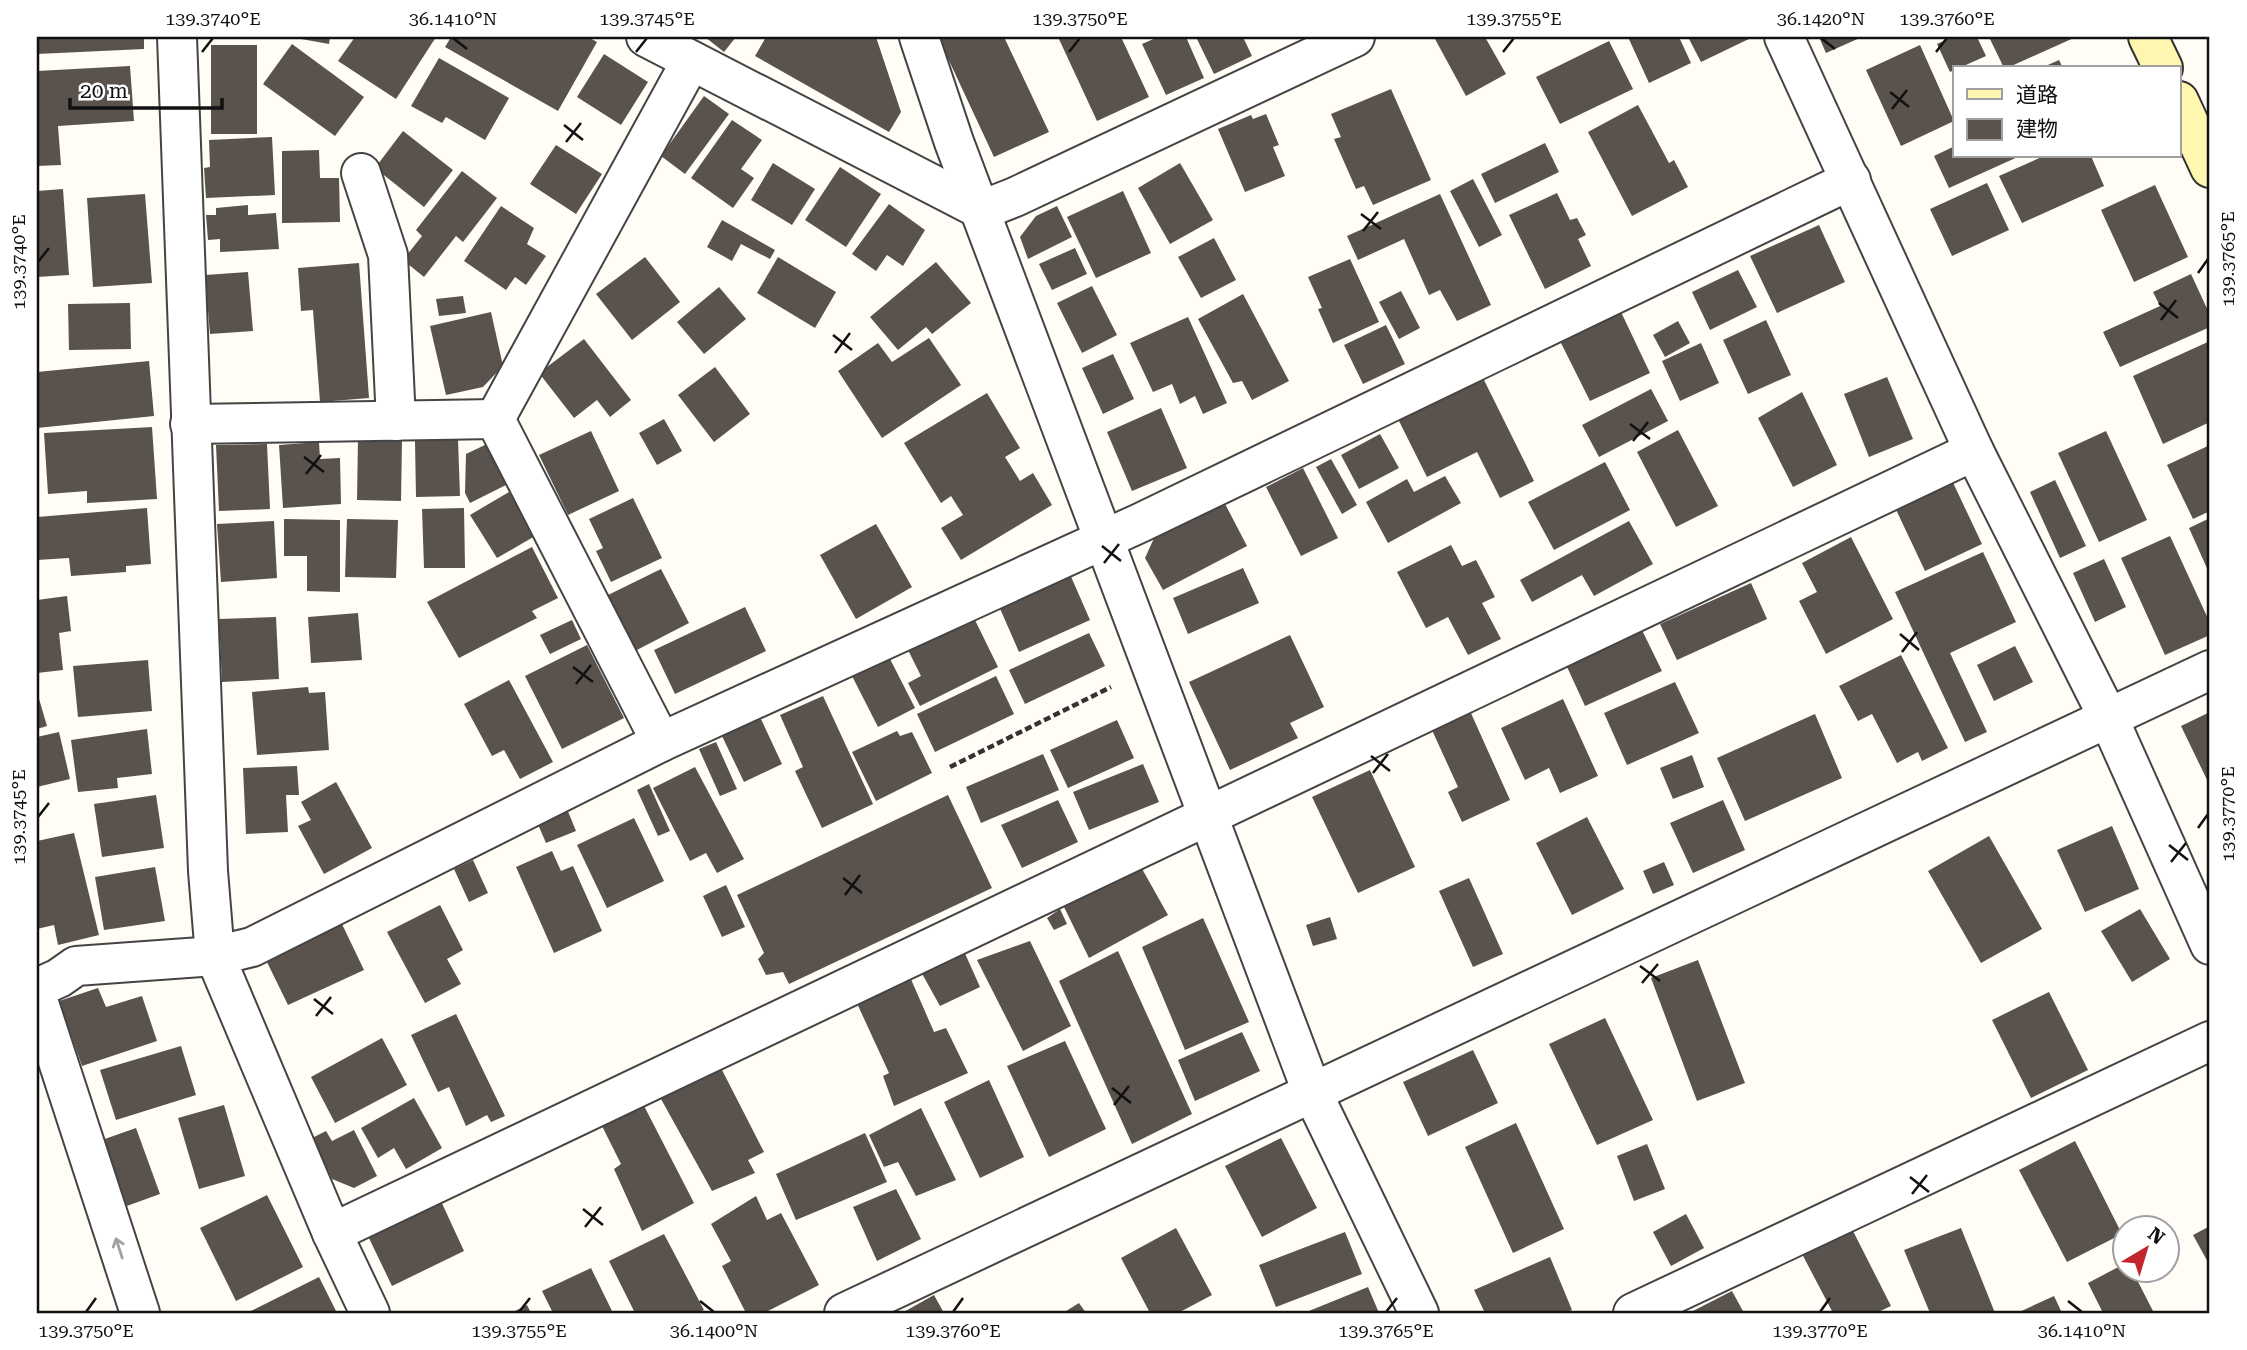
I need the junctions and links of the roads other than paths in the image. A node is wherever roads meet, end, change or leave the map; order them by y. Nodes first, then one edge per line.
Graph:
1 (177, 37) edge
2 (646, 37) edge
3 (919, 37) edge
4 (1355, 37) edge
5 (1784, 37) edge
6 (2148, 37) edge
7 (691, 61) junction
8 (2162, 66) edge
9 (2180, 103) edge
10 (2210, 168) edge
11 (360, 173) dead end
12 (1852, 180) junction
13 (982, 210) junction
14 (495, 419) junction
15 (396, 421) junction
16 (190, 424) junction
17 (1974, 451) junction
18 (1105, 540) junction
19 (2210, 670) edge
20 (2108, 717) junction
21 (661, 742) junction
22 (1210, 815) junction
23 (2210, 945) edge
24 (215, 956) junction
25 (37, 988) edge
26 (37, 997) edge
27 (2210, 1041) edge
28 (1312, 1092) junction
29 (332, 1233) junction
30 (140, 1313) edge
31 (370, 1313) edge
32 (844, 1313) edge
33 (1419, 1313) edge
34 (1633, 1313) edge

1 - 16 street
2 - 7 street
3 - 13 street
4 - 13 street
5 - 12 street
6 - 8 street
7 - 13 street
7 - 14 street
9 - 10 street
11 - 15 street
12 - 17 street
12 - 18 street
13 - 18 street
14 - 15 street
14 - 21 street
15 - 16 street
16 - 24 street
17 - 20 street
17 - 22 street
18 - 21 street
18 - 22 street
19 - 20 street
20 - 23 street
20 - 28 street
21 - 24 street
22 - 28 street
22 - 29 street
24 - 25 street
24 - 29 street
30 -> 26 street
27 - 34 street
28 - 32 street
28 - 33 street
29 - 31 street

